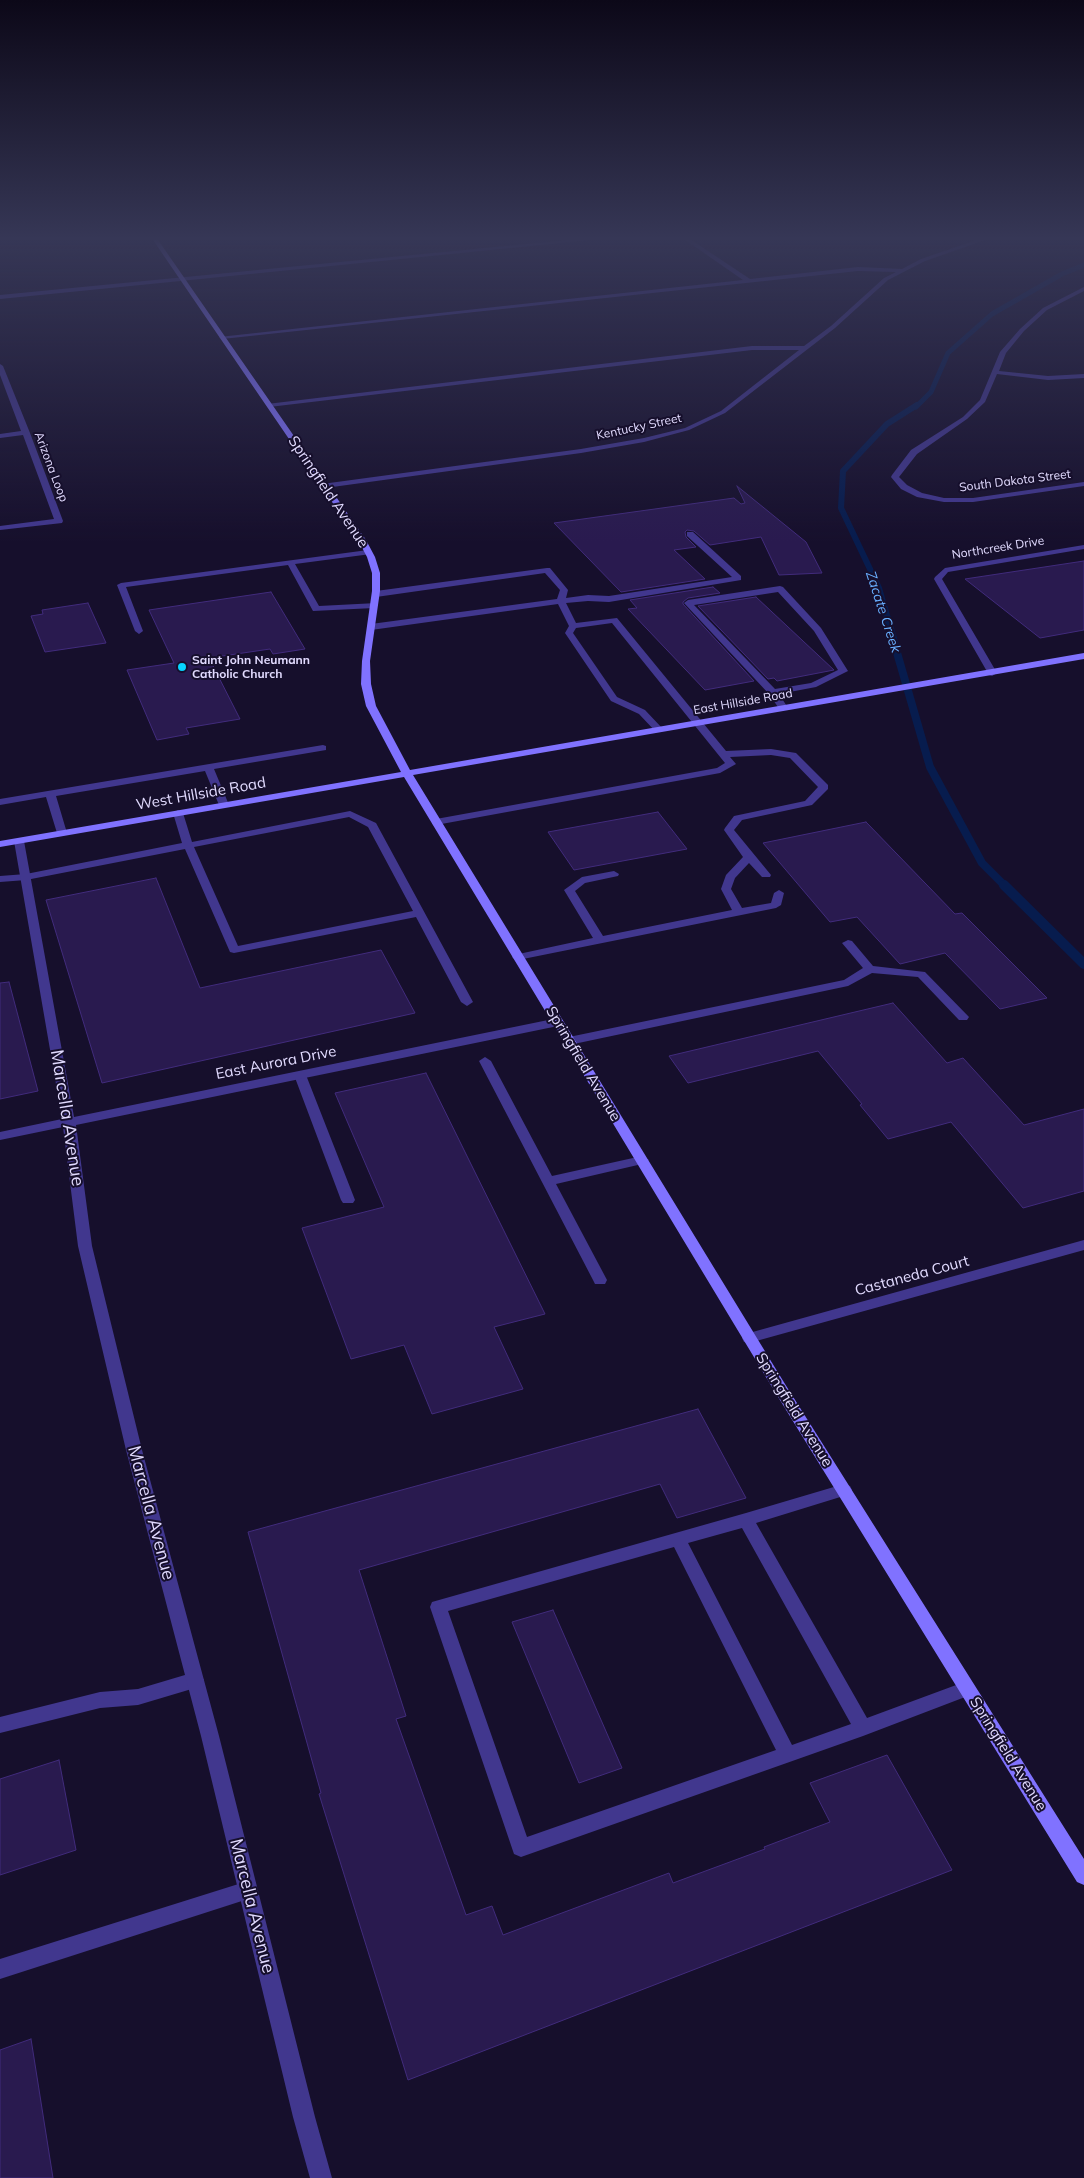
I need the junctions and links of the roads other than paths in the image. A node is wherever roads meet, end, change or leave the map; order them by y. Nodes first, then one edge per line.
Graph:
1 (223, 339) edge
2 (817, 339) edge
3 (1015, 339) edge
4 (804, 348) junction
5 (0, 366) edge
6 (994, 372) junction
7 (1084, 376) edge
8 (269, 405) junction
9 (26, 433) junction
10 (0, 436) edge
11 (1084, 484) edge
12 (325, 486) junction
13 (0, 528) edge
14 (690, 534) dead end
15 (1084, 547) edge
16 (368, 552) junction
17 (290, 562) junction
18 (376, 594) junction
19 (561, 601) junction
20 (374, 604) junction
21 (573, 626) junction
22 (371, 627) junction
23 (139, 631) dead end
24 (1084, 656) edge
25 (992, 672) junction
26 (773, 692) junction
27 (782, 708) junction
28 (697, 723) junction
29 (659, 730) junction
30 (323, 748) dead end
31 (722, 754) junction
32 (208, 767) junction
33 (407, 774) junction
34 (50, 794) junction
35 (0, 802) edge
36 (224, 805) junction
37 (178, 813) junction
38 (436, 822) junction
39 (62, 833) junction
40 (19, 841) junction
41 (0, 844) edge
42 (188, 845) junction
43 (749, 857) junction
44 (614, 874) dead end
45 (766, 875) dead end
46 (26, 877) junction
47 (0, 879) edge
48 (779, 893) dead end
49 (739, 912) junction
50 (419, 913) junction
51 (600, 940) junction
52 (848, 943) dead end
53 (518, 957) junction
54 (870, 969) junction
55 (467, 1002) dead end
56 (963, 1017) dead end
57 (558, 1022) junction
58 (569, 1041) junction
59 (485, 1061) dead end
60 (300, 1075) junction
61 (69, 1122) junction
62 (0, 1136) edge
63 (642, 1160) junction
64 (548, 1181) junction
65 (348, 1200) dead end
66 (1084, 1245) edge
67 (600, 1280) dead end
68 (749, 1338) junction
69 (844, 1490) junction
70 (746, 1520) junction
71 (678, 1538) junction
72 (195, 1680) junction
73 (967, 1689) junction
74 (0, 1725) edge
75 (863, 1728) junction
76 (787, 1754) junction
77 (1084, 1876) edge
78 (248, 1890) junction
79 (0, 1969) edge
80 (321, 2178) edge

1 - 8 main road, Springfield Avenue
2 - 4 street, Kentucky Street
3 - 6 street
4 - 8 street
4 - 12 street, Kentucky Street
5 - 9 street, Arizona Loop
6 - 7 street
6 - 11 street, South Dakota Street
8 - 12 main road, Springfield Avenue
9 - 10 street
9 - 13 street, Arizona Loop
12 - 16 main road, Springfield Avenue
14 - 19 street
15 - 25 street, Northcreek Drive
16 - 17 street
16 - 18 main road, Springfield Avenue
17 - 20 street
17 - 23 street
18 - 19 street
18 - 20 main road, Springfield Avenue
19 - 21 street
19 - 22 street
20 - 22 main road, Springfield Avenue
21 - 28 street
21 - 29 street
22 - 33 main road, Springfield Avenue
24 - 25 main road, East Hillside Road
25 - 27 main road, East Hillside Road
26 - 26 street
26 - 27 street
27 - 28 main road, East Hillside Road
28 - 29 main road, East Hillside Road
28 - 31 street
29 - 33 main road, East Hillside Road
30 - 32 street
31 - 38 street
31 - 43 street
32 - 34 street
32 - 36 street
33 - 36 main road, West Hillside Road
33 - 38 main road, Springfield Avenue
34 - 35 street
34 - 39 street
36 - 37 main road, West Hillside Road
37 - 39 main road, West Hillside Road
37 - 42 street
38 - 53 main road, Springfield Avenue
39 - 40 main road, West Hillside Road
40 - 41 main road, West Hillside Road
40 - 46 street, Marcella Avenue
42 - 46 street
42 - 50 street
42 - 50 street
43 - 45 street
43 - 49 street
44 - 51 street
46 - 47 street
46 - 61 street, Marcella Avenue
48 - 49 street
49 - 51 street
50 - 55 street
51 - 53 street
52 - 54 street
53 - 57 main road, Springfield Avenue
54 - 56 street
54 - 58 street
57 - 58 main road, Springfield Avenue
57 - 60 street, East Aurora Drive
58 - 63 main road, Springfield Avenue
59 - 64 street
60 - 61 street, East Aurora Drive
60 - 65 street
61 - 62 street, East Aurora Drive
61 - 72 street, Marcella Avenue
63 - 64 street
63 - 68 main road, Springfield Avenue
64 - 67 street
66 - 68 street, Castaneda Court
68 - 69 main road, Springfield Avenue
69 - 70 street
69 - 73 main road, Springfield Avenue
70 - 71 street
70 - 75 street
71 - 76 street
71 - 76 street
72 - 74 street
72 - 78 street, Marcella Avenue
73 - 75 street
73 - 77 main road, Springfield Avenue
75 - 76 street
78 - 79 street
78 - 80 street, Marcella Avenue

